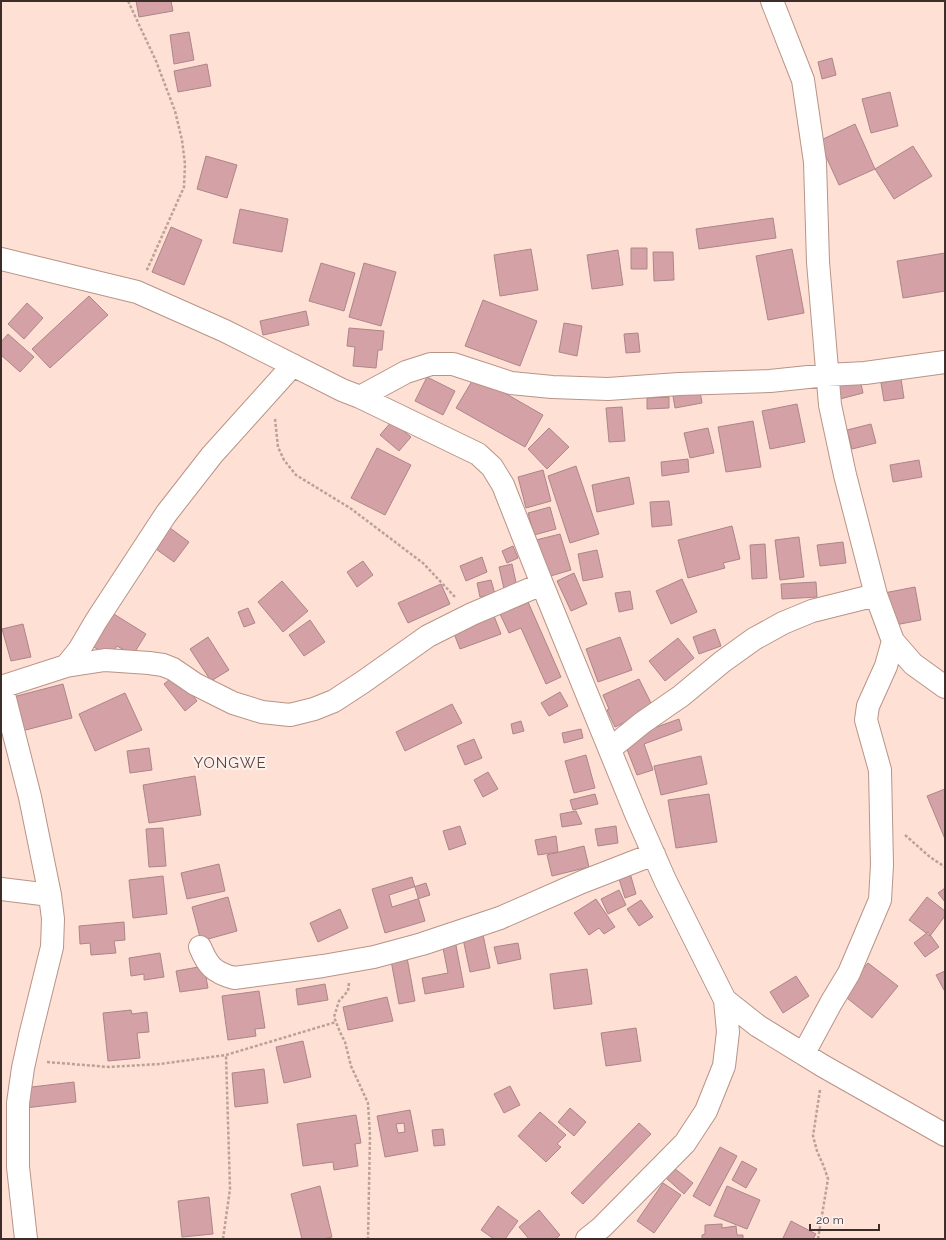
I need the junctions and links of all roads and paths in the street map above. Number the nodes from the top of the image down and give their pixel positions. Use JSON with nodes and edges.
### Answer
{"nodes":[{"id":1,"x":128,"y":1,"type":"edge"},
{"id":2,"x":772,"y":1,"type":"edge"},
{"id":3,"x":1,"y":260,"type":"edge"},
{"id":4,"x":137,"y":292,"type":"junction"},
{"id":5,"x":945,"y":362,"type":"edge"},
{"id":6,"x":293,"y":365,"type":"junction"},
{"id":7,"x":827,"y":375,"type":"junction"},
{"id":8,"x":272,"y":389,"type":"junction"},
{"id":9,"x":360,"y":397,"type":"junction"},
{"id":10,"x":542,"y":584,"type":"junction"},
{"id":11,"x":876,"y":595,"type":"junction"},
{"id":12,"x":472,"y":614,"type":"junction"},
{"id":13,"x":893,"y":640,"type":"junction"},
{"id":14,"x":66,"y":666,"type":"junction"},
{"id":15,"x":2,"y":687,"type":"edge"},
{"id":16,"x":945,"y":687,"type":"edge"},
{"id":17,"x":610,"y":749,"type":"junction"},
{"id":18,"x":882,"y":815,"type":"junction"},
{"id":19,"x":654,"y":854,"type":"junction"},
{"id":20,"x":945,"y":867,"type":"edge"},
{"id":21,"x":1,"y":889,"type":"edge"},
{"id":22,"x":50,"y":894,"type":"junction"},
{"id":23,"x":200,"y":947,"type":"dead end"},
{"id":24,"x":351,"y":961,"type":"junction"},
{"id":25,"x":725,"y":1000,"type":"junction"},
{"id":26,"x":336,"y":1022,"type":"junction"},
{"id":27,"x":804,"y":1053,"type":"junction"},
{"id":28,"x":226,"y":1055,"type":"junction"},
{"id":29,"x":25,"y":1060,"type":"junction"},
{"id":30,"x":823,"y":1066,"type":"junction"},
{"id":31,"x":945,"y":1135,"type":"edge"},
{"id":32,"x":26,"y":1239,"type":"edge"},
{"id":33,"x":223,"y":1239,"type":"edge"},
{"id":34,"x":368,"y":1239,"type":"edge"},
{"id":35,"x":587,"y":1239,"type":"edge"},
{"id":36,"x":818,"y":1239,"type":"edge"}],
"edges":[{"from":1,"to":4,"type":"path"},
{"from":2,"to":7,"type":"street"},
{"from":3,"to":4,"type":"street"},
{"from":4,"to":6,"type":"street"},
{"from":5,"to":7,"type":"street"},
{"from":6,"to":8,"type":"street"},
{"from":6,"to":9,"type":"street"},
{"from":7,"to":9,"type":"street"},
{"from":7,"to":11,"type":"street"},
{"from":8,"to":12,"type":"path"},
{"from":8,"to":14,"type":"street"},
{"from":9,"to":10,"type":"street"},
{"from":10,"to":12,"type":"street"},
{"from":10,"to":17,"type":"street"},
{"from":11,"to":13,"type":"street"},
{"from":11,"to":17,"type":"street"},
{"from":12,"to":14,"type":"street"},
{"from":13,"to":16,"type":"street"},
{"from":13,"to":18,"type":"street"},
{"from":14,"to":15,"type":"street"},
{"from":15,"to":22,"type":"street"},
{"from":17,"to":19,"type":"street"},
{"from":18,"to":20,"type":"path"},
{"from":18,"to":27,"type":"street"},
{"from":19,"to":24,"type":"street"},
{"from":19,"to":25,"type":"street"},
{"from":21,"to":22,"type":"street"},
{"from":22,"to":29,"type":"street"},
{"from":23,"to":24,"type":"street"},
{"from":24,"to":26,"type":"path"},
{"from":25,"to":27,"type":"street"},
{"from":25,"to":35,"type":"street"},
{"from":26,"to":28,"type":"path"},
{"from":26,"to":34,"type":"path"},
{"from":27,"to":30,"type":"street"},
{"from":28,"to":29,"type":"path"},
{"from":28,"to":33,"type":"path"},
{"from":29,"to":32,"type":"street"},
{"from":30,"to":31,"type":"street"},
{"from":30,"to":36,"type":"path"}]}
